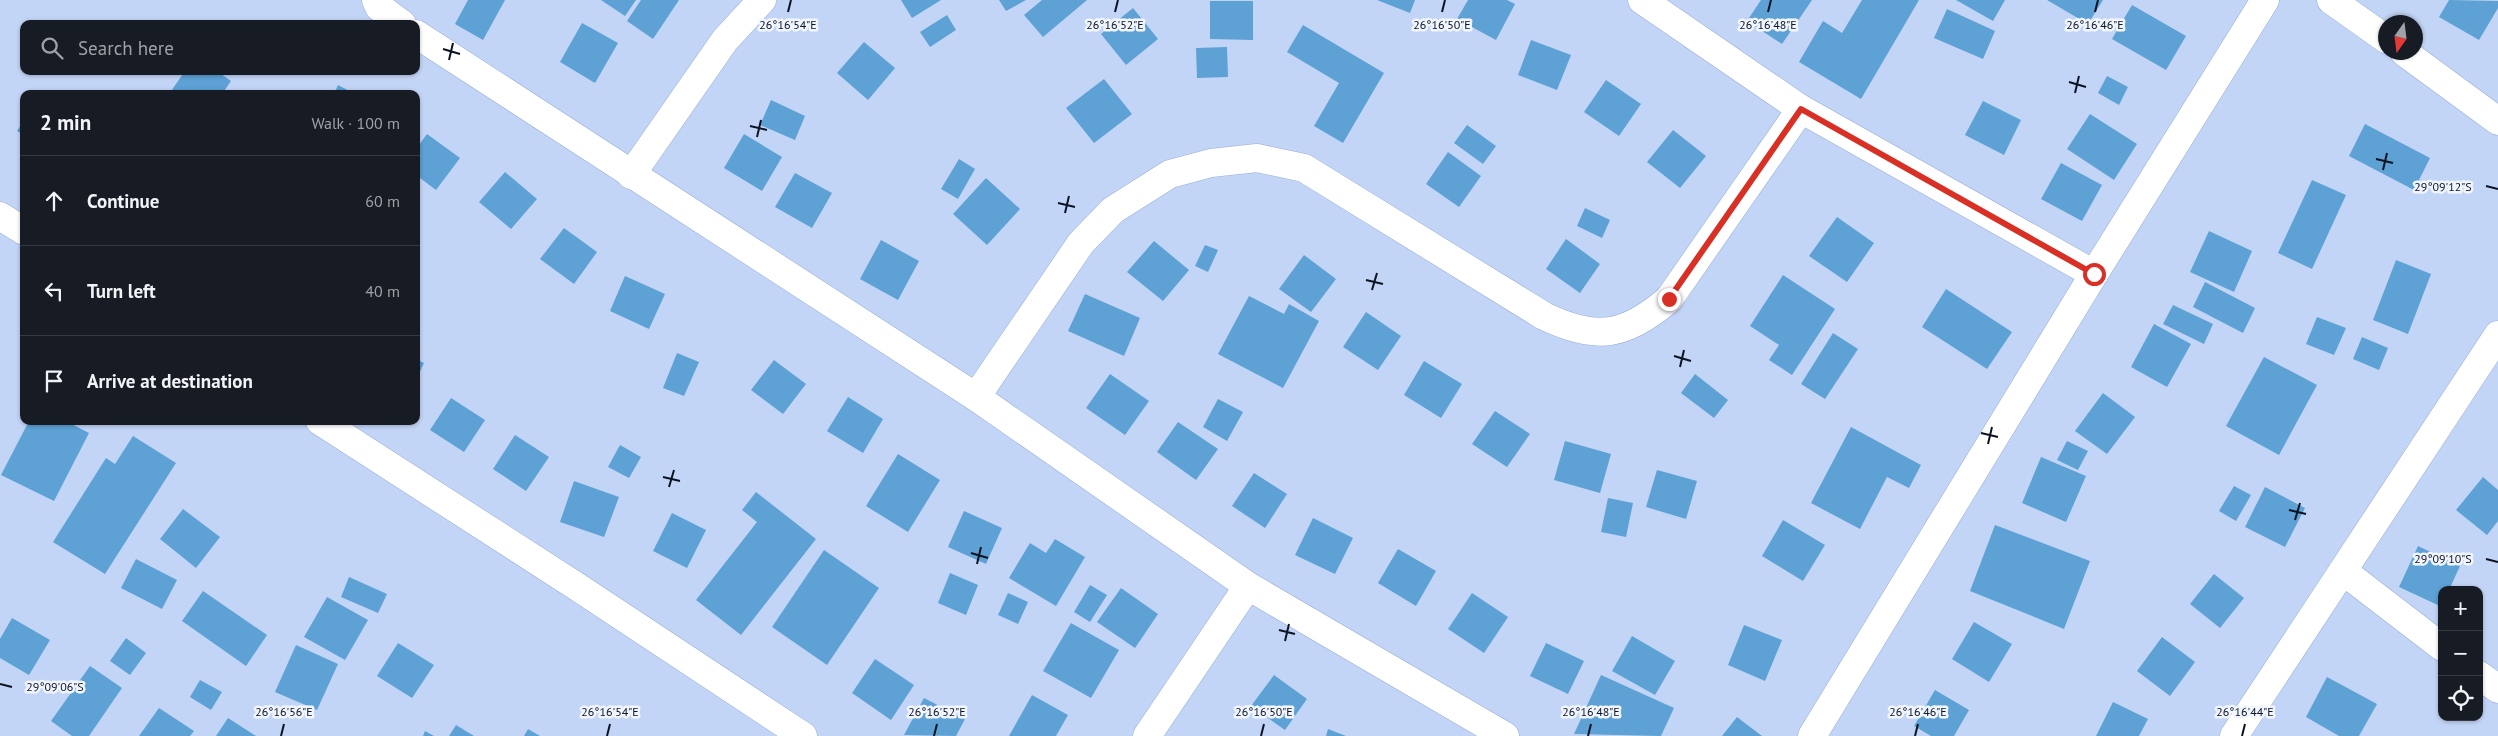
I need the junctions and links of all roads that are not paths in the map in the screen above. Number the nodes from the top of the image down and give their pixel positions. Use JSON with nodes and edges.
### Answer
{"nodes":[{"id":1,"x":376,"y":0,"type":"edge"},
{"id":2,"x":762,"y":0,"type":"edge"},
{"id":3,"x":1642,"y":0,"type":"edge"},
{"id":4,"x":2264,"y":0,"type":"edge"},
{"id":5,"x":2331,"y":0,"type":"edge"},
{"id":6,"x":397,"y":20,"type":"edge"},
{"id":7,"x":2378,"y":33,"type":"edge"},
{"id":8,"x":420,"y":37,"type":"edge"},
{"id":9,"x":2415,"y":60,"type":"edge"},
{"id":10,"x":1801,"y":109,"type":"junction"},
{"id":11,"x":2498,"y":121,"type":"edge"},
{"id":12,"x":631,"y":175,"type":"junction"},
{"id":13,"x":0,"y":216,"type":"edge"},
{"id":14,"x":20,"y":228,"type":"edge"},
{"id":15,"x":2094,"y":274,"type":"junction"},
{"id":16,"x":2498,"y":335,"type":"edge"},
{"id":17,"x":976,"y":397,"type":"junction"},
{"id":18,"x":326,"y":425,"type":"edge"},
{"id":19,"x":2343,"y":571,"type":"junction"},
{"id":20,"x":1248,"y":586,"type":"junction"},
{"id":21,"x":2438,"y":644,"type":"edge"},
{"id":22,"x":2480,"y":676,"type":"edge"},
{"id":23,"x":2498,"y":690,"type":"edge"},
{"id":24,"x":803,"y":736,"type":"edge"},
{"id":25,"x":1147,"y":736,"type":"edge"},
{"id":26,"x":1505,"y":736,"type":"edge"},
{"id":27,"x":1812,"y":736,"type":"edge"},
{"id":28,"x":2234,"y":736,"type":"edge"}],
"edges":[{"from":1,"to":6,"type":"street"},
{"from":2,"to":12,"type":"street"},
{"from":3,"to":10,"type":"street"},
{"from":4,"to":15,"type":"street"},
{"from":5,"to":7,"type":"street"},
{"from":8,"to":12,"type":"street"},
{"from":9,"to":11,"type":"street"},
{"from":10,"to":15,"type":"street"},
{"from":10,"to":17,"type":"street"},
{"from":12,"to":17,"type":"street"},
{"from":13,"to":14,"type":"street"},
{"from":15,"to":27,"type":"street"},
{"from":16,"to":19,"type":"street"},
{"from":17,"to":20,"type":"street"},
{"from":18,"to":24,"type":"street"},
{"from":19,"to":21,"type":"street"},
{"from":19,"to":28,"type":"street"},
{"from":20,"to":25,"type":"street"},
{"from":20,"to":26,"type":"street"},
{"from":22,"to":23,"type":"street"}]}
